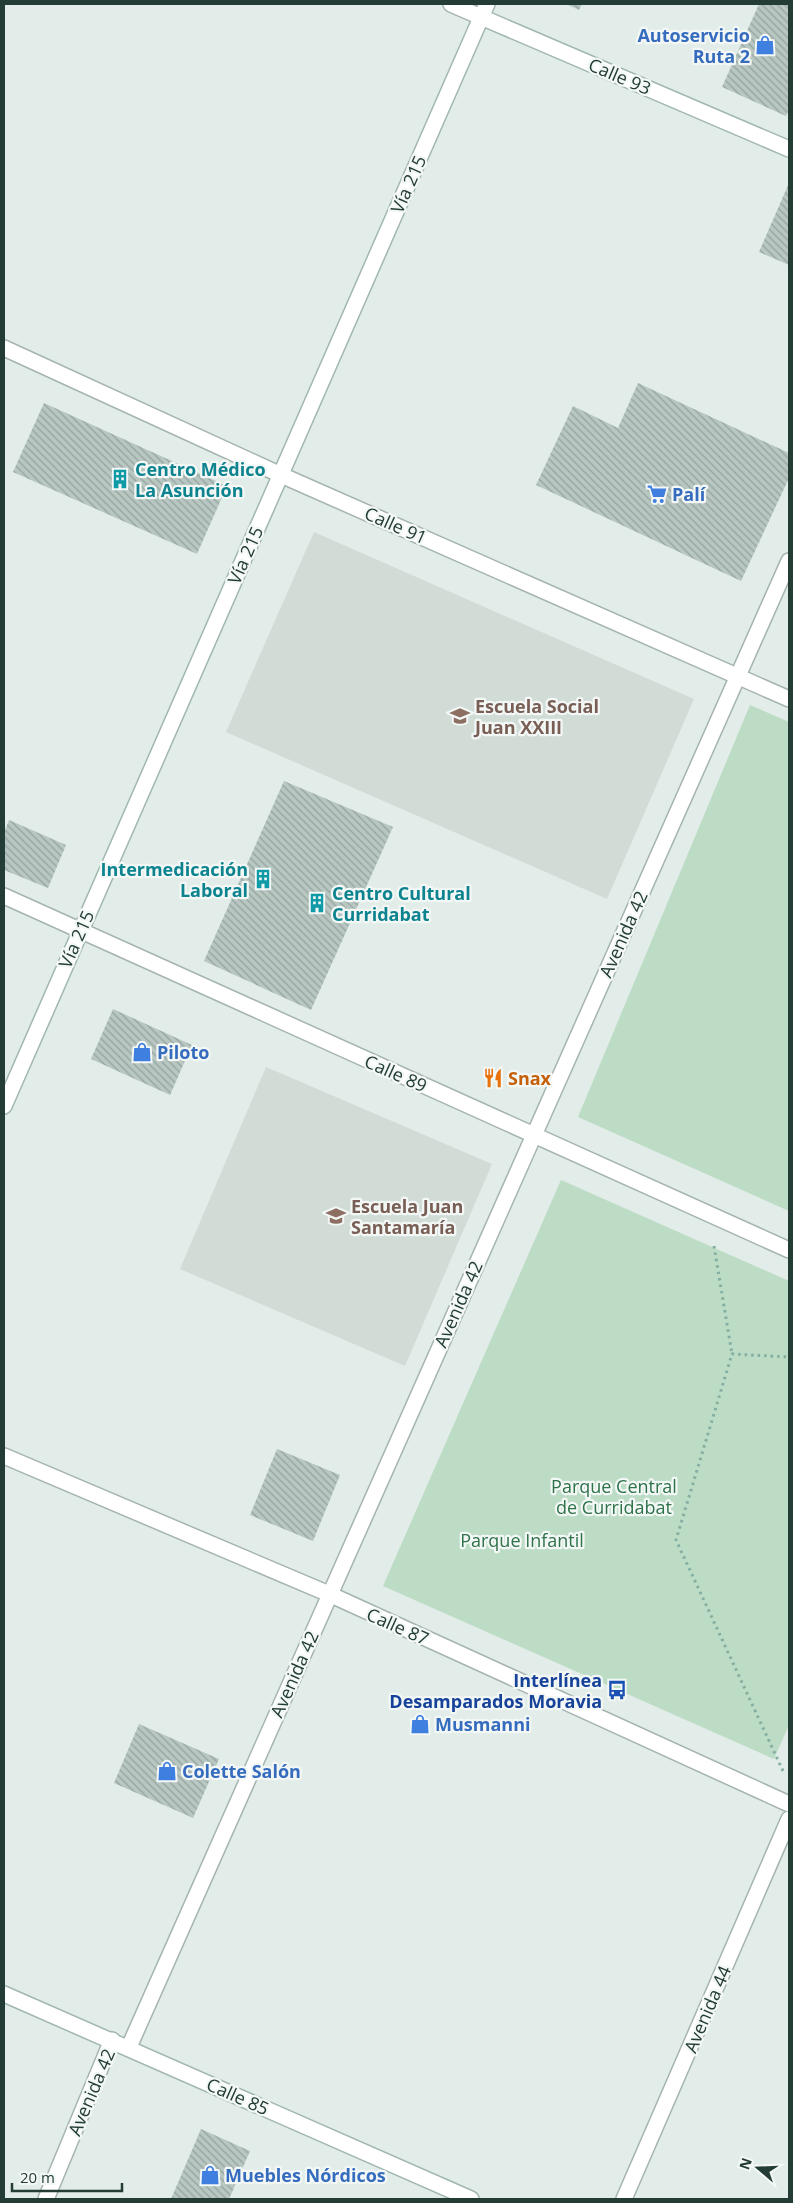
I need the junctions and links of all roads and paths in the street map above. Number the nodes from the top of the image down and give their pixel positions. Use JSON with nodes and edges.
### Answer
{"nodes":[{"id":1,"x":451,"y":4,"type":"edge"},
{"id":2,"x":484,"y":10,"type":"edge"},
{"id":3,"x":789,"y":149,"type":"edge"},
{"id":4,"x":4,"y":348,"type":"edge"},
{"id":5,"x":281,"y":475,"type":"junction"},
{"id":6,"x":789,"y":561,"type":"edge"},
{"id":7,"x":738,"y":676,"type":"junction"},
{"id":8,"x":789,"y":699,"type":"edge"},
{"id":9,"x":4,"y":896,"type":"edge"},
{"id":10,"x":80,"y":931,"type":"junction"},
{"id":11,"x":4,"y":1106,"type":"edge"},
{"id":12,"x":533,"y":1134,"type":"junction"},
{"id":13,"x":709,"y":1213,"type":"junction"},
{"id":14,"x":789,"y":1250,"type":"edge"},
{"id":15,"x":732,"y":1354,"type":"junction"},
{"id":16,"x":789,"y":1357,"type":"edge"},
{"id":17,"x":4,"y":1456,"type":"edge"},
{"id":18,"x":329,"y":1594,"type":"junction"},
{"id":19,"x":783,"y":1772,"type":"dead end"},
{"id":20,"x":789,"y":1804,"type":"edge"},
{"id":21,"x":789,"y":1819,"type":"edge"},
{"id":22,"x":4,"y":1994,"type":"edge"},
{"id":23,"x":112,"y":2040,"type":"junction"},
{"id":24,"x":129,"y":2047,"type":"junction"},
{"id":25,"x":46,"y":2199,"type":"edge"},
{"id":26,"x":471,"y":2199,"type":"edge"},
{"id":27,"x":624,"y":2199,"type":"edge"}],
"edges":[{"from":1,"to":2,"type":"street","name":"Calle 93"},
{"from":2,"to":3,"type":"street","name":"Calle 93"},
{"from":2,"to":5,"type":"street","name":"Vía 215"},
{"from":4,"to":5,"type":"street","name":"Calle 91"},
{"from":5,"to":7,"type":"street","name":"Calle 91"},
{"from":5,"to":10,"type":"street","name":"Vía 215"},
{"from":6,"to":7,"type":"street","name":"Avenida 42"},
{"from":7,"to":8,"type":"street","name":"Calle 91"},
{"from":7,"to":12,"type":"street","name":"Avenida 42"},
{"from":9,"to":10,"type":"street","name":"Calle 89"},
{"from":10,"to":11,"type":"street","name":"Vía 215"},
{"from":10,"to":12,"type":"street","name":"Calle 89"},
{"from":12,"to":13,"type":"street","name":"Calle 89"},
{"from":12,"to":18,"type":"street","name":"Avenida 42"},
{"from":13,"to":14,"type":"street","name":"Calle 89"},
{"from":13,"to":15,"type":"path"},
{"from":15,"to":16,"type":"path"},
{"from":15,"to":19,"type":"path"},
{"from":17,"to":18,"type":"street","name":"Calle 87"},
{"from":18,"to":20,"type":"street","name":"Calle 87"},
{"from":18,"to":24,"type":"street","name":"Avenida 42"},
{"from":21,"to":27,"type":"street","name":"Avenida 44"},
{"from":22,"to":23,"type":"street","name":"Calle 85"},
{"from":23,"to":24,"type":"street","name":"Calle 85"},
{"from":23,"to":25,"type":"street","name":"Avenida 42"},
{"from":24,"to":26,"type":"street","name":"Calle 85"}]}
